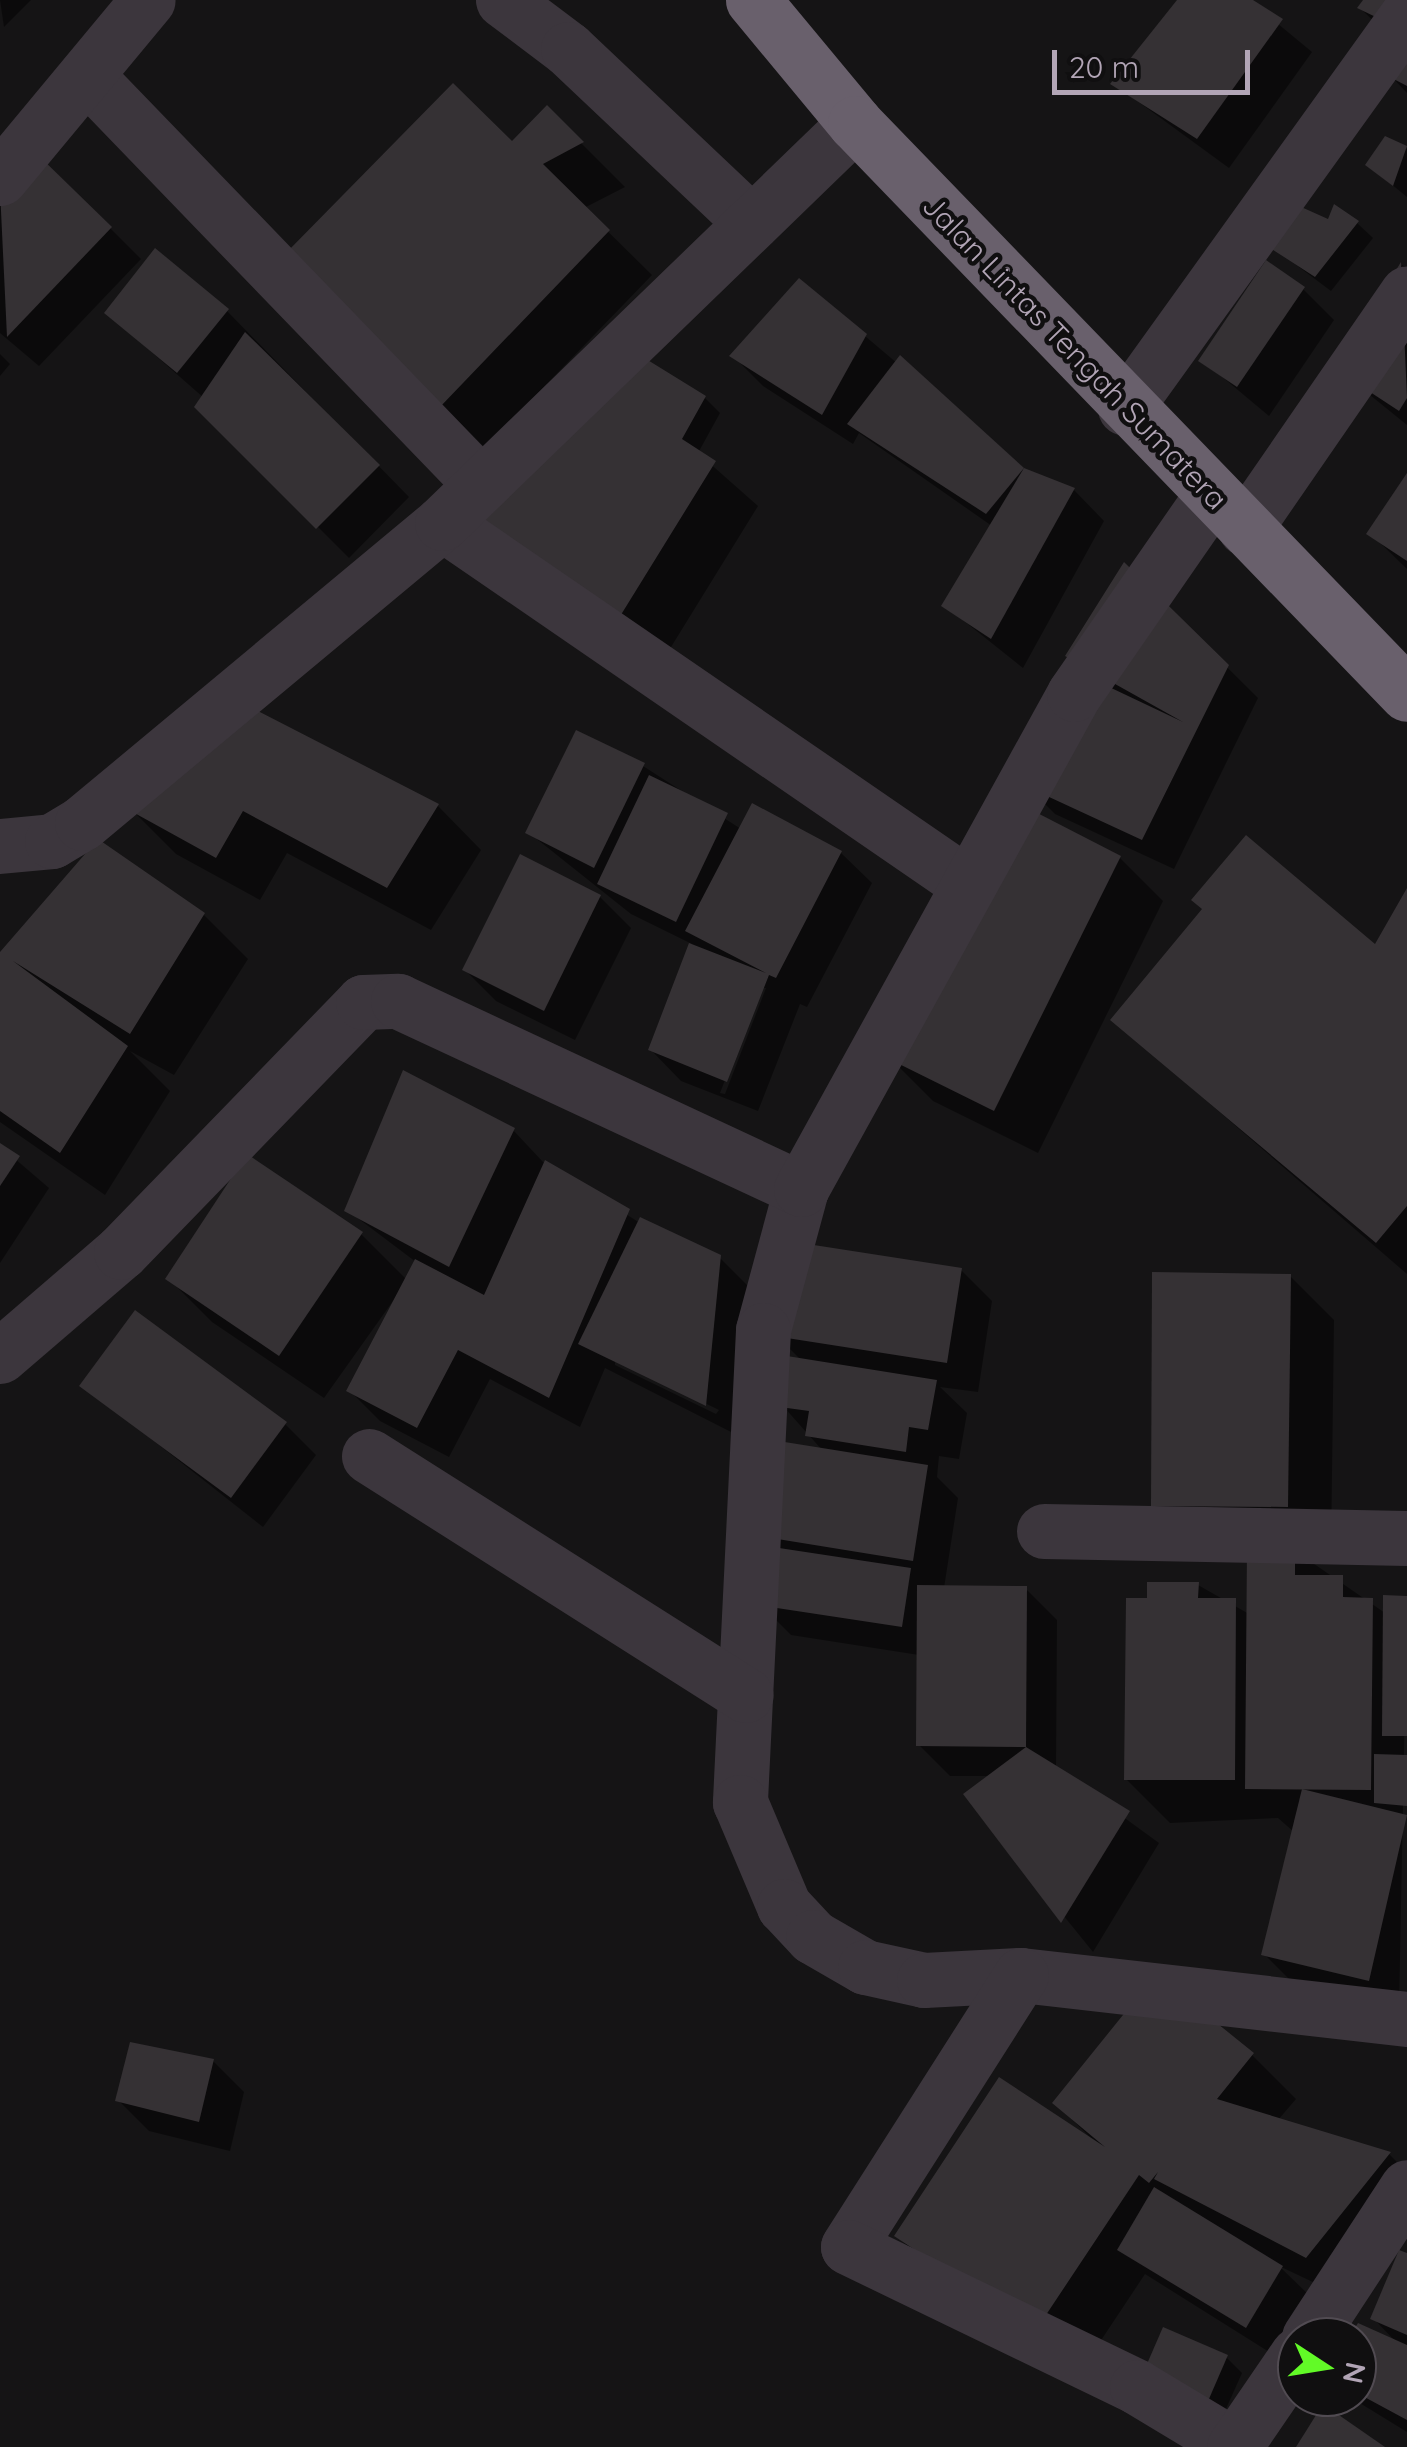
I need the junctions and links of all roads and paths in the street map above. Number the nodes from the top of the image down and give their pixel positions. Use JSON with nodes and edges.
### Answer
{"nodes":[{"id":1,"x":148,"y":0,"type":"edge"},
{"id":2,"x":503,"y":0,"type":"edge"},
{"id":3,"x":753,"y":0,"type":"edge"},
{"id":4,"x":1407,"y":15,"type":"edge"},
{"id":5,"x":86,"y":75,"type":"junction"},
{"id":6,"x":855,"y":123,"type":"junction"},
{"id":7,"x":0,"y":178,"type":"edge"},
{"id":8,"x":752,"y":223,"type":"junction"},
{"id":9,"x":1407,"y":293,"type":"edge"},
{"id":10,"x":1126,"y":408,"type":"junction"},
{"id":11,"x":481,"y":484,"type":"junction"},
{"id":12,"x":1229,"y":512,"type":"junction"},
{"id":13,"x":442,"y":523,"type":"junction"},
{"id":14,"x":1407,"y":694,"type":"edge"},
{"id":15,"x":0,"y":846,"type":"edge"},
{"id":16,"x":964,"y":881,"type":"junction"},
{"id":17,"x":801,"y":1189,"type":"junction"},
{"id":18,"x":0,"y":1356,"type":"edge"},
{"id":19,"x":369,"y":1456,"type":"dead end"},
{"id":20,"x":1044,"y":1531,"type":"dead end"},
{"id":21,"x":1407,"y":1538,"type":"edge"},
{"id":22,"x":746,"y":1695,"type":"junction"},
{"id":23,"x":1021,"y":1974,"type":"junction"},
{"id":24,"x":1407,"y":2019,"type":"edge"},
{"id":25,"x":1407,"y":2187,"type":"edge"},
{"id":26,"x":1321,"y":2317,"type":"edge"},
{"id":27,"x":1277,"y":2383,"type":"edge"},
{"id":28,"x":1234,"y":2446,"type":"edge"}],
"edges":[{"from":1,"to":5,"type":"street"},
{"from":2,"to":8,"type":"street"},
{"from":3,"to":6,"type":"highway","name":"Jalan Lintas Tengah Sumatera"},
{"from":4,"to":10,"type":"street"},
{"from":5,"to":7,"type":"street"},
{"from":5,"to":11,"type":"street"},
{"from":6,"to":8,"type":"street"},
{"from":6,"to":10,"type":"highway","name":"Jalan Lintas Tengah Sumatera"},
{"from":8,"to":11,"type":"street"},
{"from":9,"to":12,"type":"street"},
{"from":10,"to":12,"type":"highway","name":"Jalan Lintas Tengah Sumatera"},
{"from":11,"to":13,"type":"street"},
{"from":12,"to":14,"type":"highway","name":"Jalan Lintas Tengah Sumatera"},
{"from":12,"to":16,"type":"street"},
{"from":13,"to":15,"type":"street"},
{"from":13,"to":16,"type":"street"},
{"from":16,"to":17,"type":"street"},
{"from":17,"to":18,"type":"street"},
{"from":17,"to":22,"type":"street"},
{"from":19,"to":22,"type":"street"},
{"from":20,"to":21,"type":"street"},
{"from":22,"to":23,"type":"street"},
{"from":23,"to":24,"type":"street"},
{"from":23,"to":28,"type":"street"},
{"from":25,"to":26,"type":"street"},
{"from":27,"to":28,"type":"street"}]}
